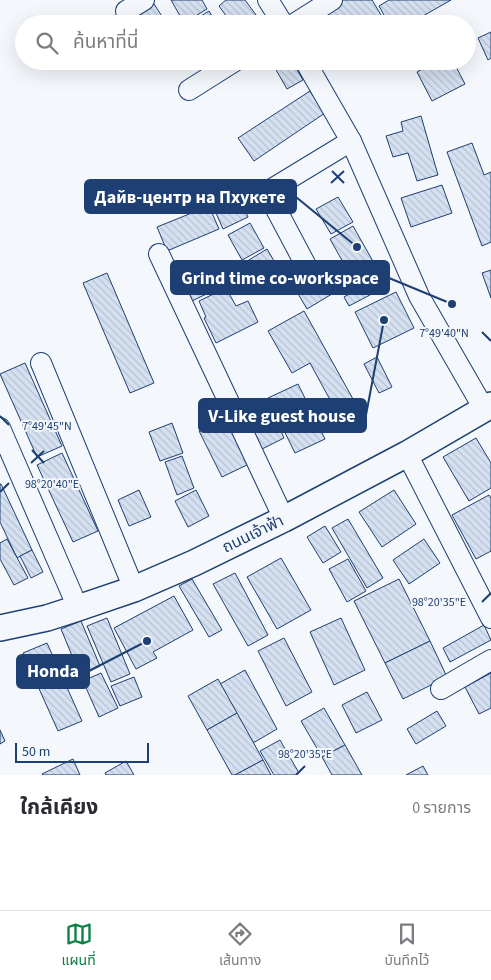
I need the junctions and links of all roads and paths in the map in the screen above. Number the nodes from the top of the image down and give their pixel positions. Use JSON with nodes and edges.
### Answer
{"nodes":[{"id":1,"x":144,"y":0,"type":"edge"},
{"id":2,"x":268,"y":0,"type":"edge"},
{"id":3,"x":332,"y":0,"type":"edge"},
{"id":4,"x":126,"y":12,"type":"dead end"},
{"id":5,"x":277,"y":15,"type":"edge"},
{"id":6,"x":308,"y":15,"type":"edge"},
{"id":7,"x":221,"y":70,"type":"edge"},
{"id":8,"x":310,"y":70,"type":"edge"},
{"id":9,"x":189,"y":90,"type":"dead end"},
{"id":10,"x":351,"y":141,"type":"junction"},
{"id":11,"x":159,"y":254,"type":"dead end"},
{"id":12,"x":312,"y":275,"type":"dead end"},
{"id":13,"x":41,"y":363,"type":"dead end"},
{"id":14,"x":488,"y":407,"type":"edge"},
{"id":15,"x":0,"y":428,"type":"edge"},
{"id":16,"x":407,"y":454,"type":"junction"},
{"id":17,"x":284,"y":519,"type":"junction"},
{"id":18,"x":134,"y":589,"type":"junction"},
{"id":19,"x":78,"y":608,"type":"junction"},
{"id":20,"x":491,"y":618,"type":"edge"},
{"id":21,"x":0,"y":628,"type":"edge"},
{"id":22,"x":491,"y":660,"type":"edge"},
{"id":23,"x":441,"y":689,"type":"dead end"}],
"edges":[{"from":1,"to":4,"type":"street"},
{"from":2,"to":5,"type":"street"},
{"from":3,"to":6,"type":"street"},
{"from":7,"to":9,"type":"street"},
{"from":8,"to":10,"type":"street"},
{"from":10,"to":12,"type":"street"},
{"from":10,"to":14,"type":"street"},
{"from":11,"to":17,"type":"street"},
{"from":13,"to":18,"type":"street"},
{"from":14,"to":16,"type":"main road","name":"ถนนเจ้าฟ้า"},
{"from":15,"to":19,"type":"street"},
{"from":16,"to":17,"type":"main road","name":"ถนนเจ้าฟ้า"},
{"from":16,"to":20,"type":"street"},
{"from":17,"to":18,"type":"main road","name":"ถนนเจ้าฟ้า"},
{"from":18,"to":19,"type":"main road","name":"ถนนเจ้าฟ้า"},
{"from":19,"to":21,"type":"main road","name":"ถนนเจ้าฟ้า"},
{"from":22,"to":23,"type":"street"}]}
